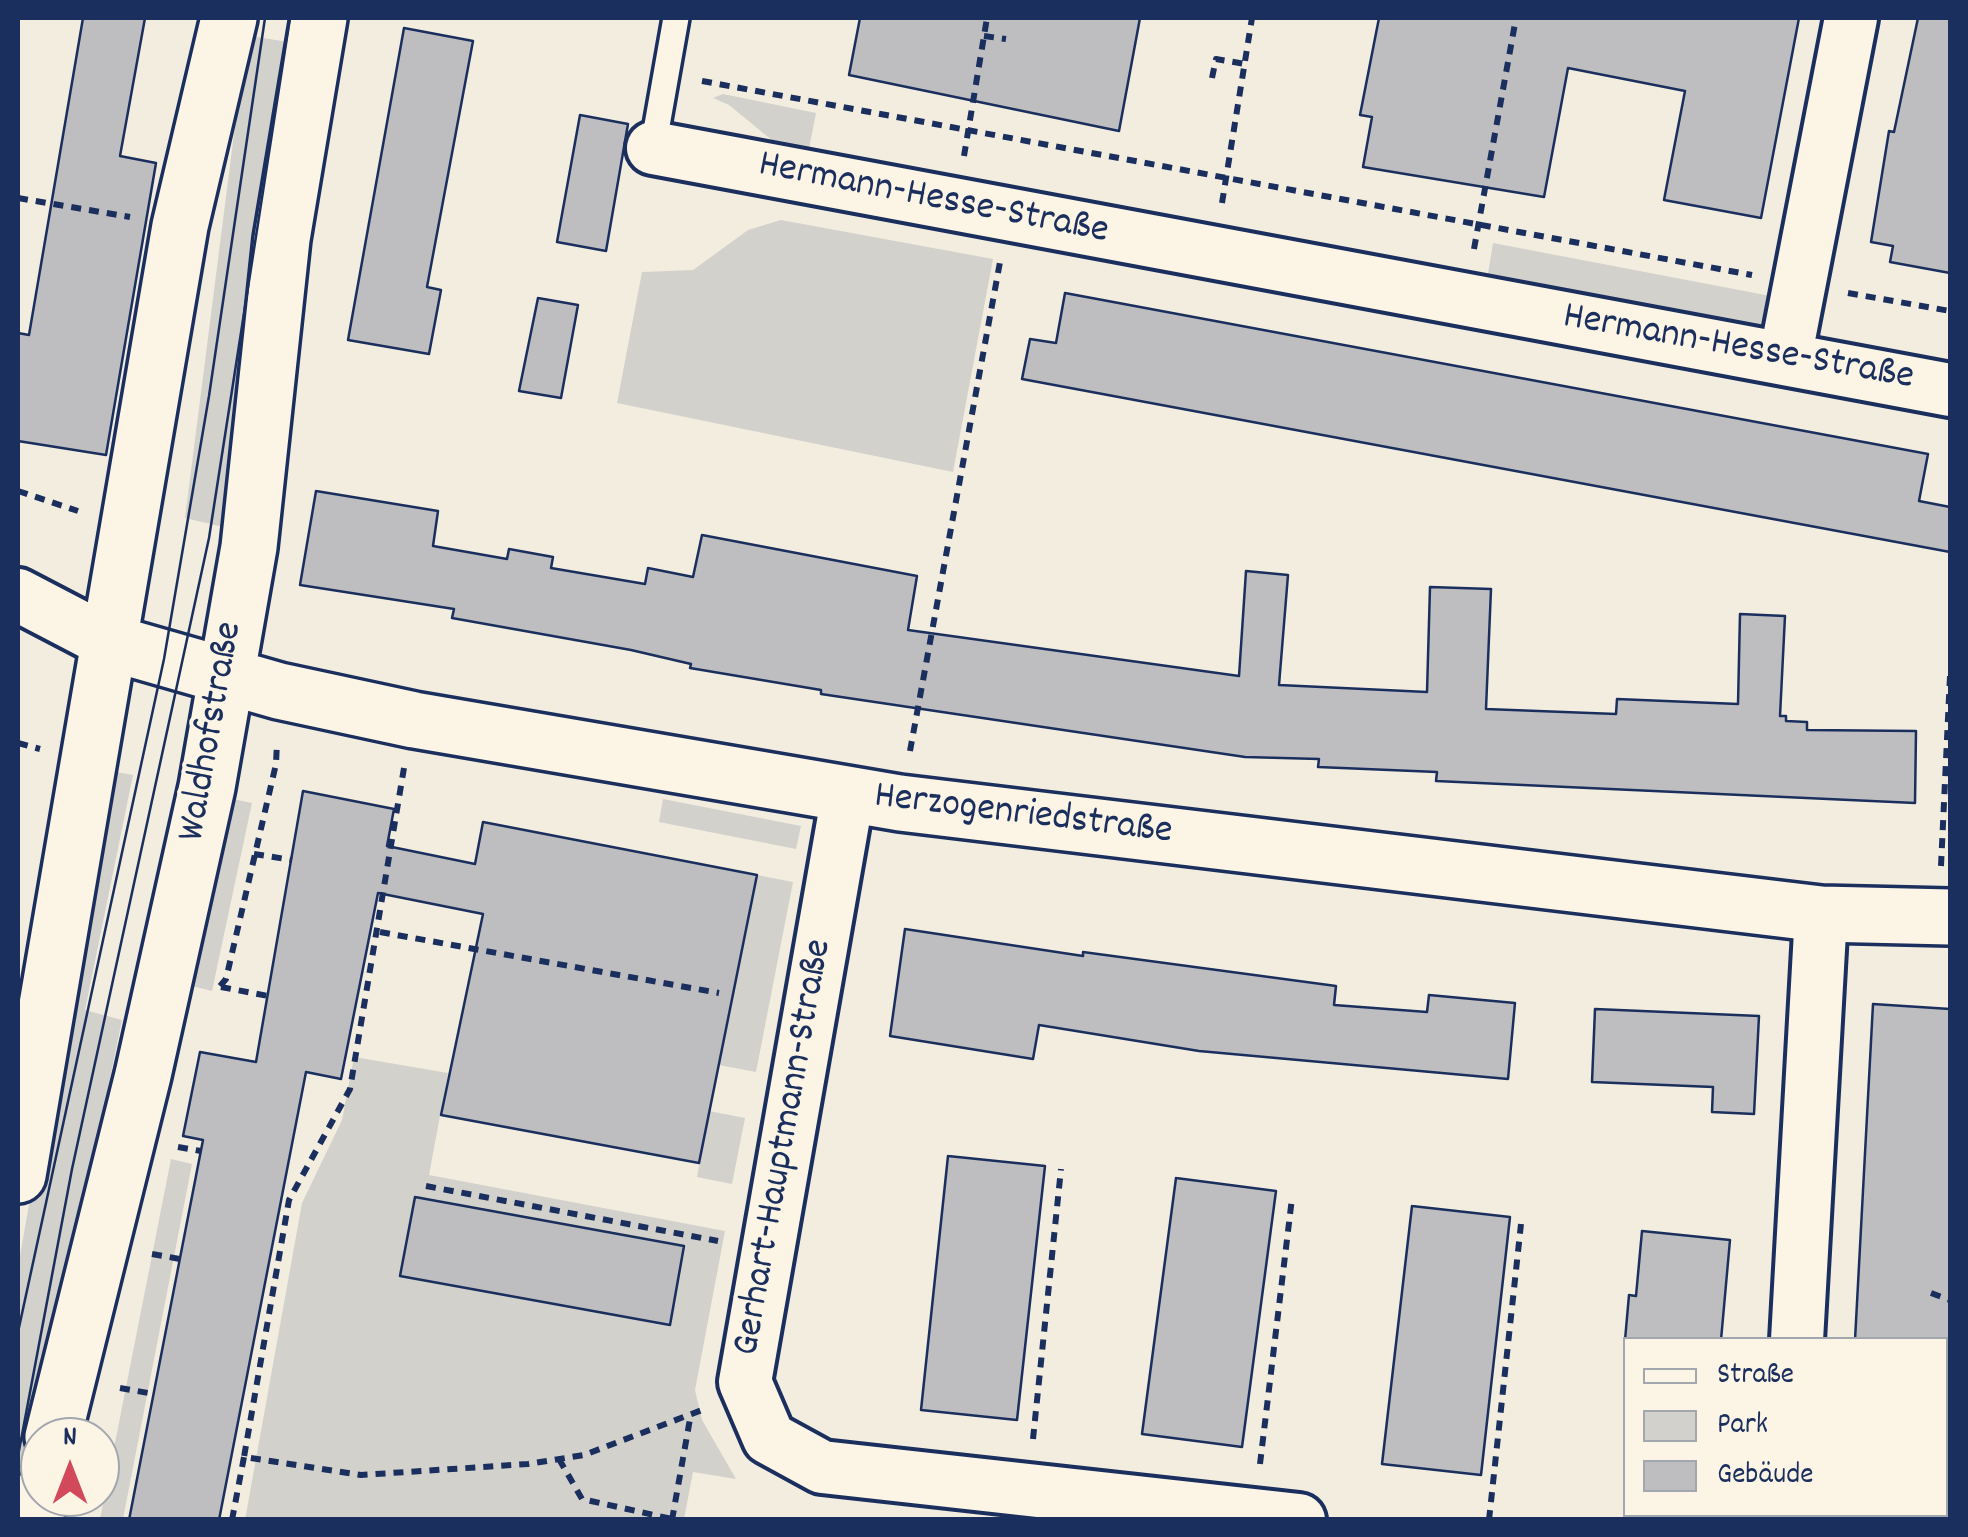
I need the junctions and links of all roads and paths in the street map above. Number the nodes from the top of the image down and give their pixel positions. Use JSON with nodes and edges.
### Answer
{"nodes":[{"id":1,"x":229,"y":18,"type":"edge"},
{"id":2,"x":319,"y":18,"type":"edge"},
{"id":3,"x":676,"y":18,"type":"edge"},
{"id":4,"x":987,"y":18,"type":"edge"},
{"id":5,"x":1252,"y":18,"type":"edge"},
{"id":6,"x":1516,"y":18,"type":"edge"},
{"id":7,"x":1851,"y":18,"type":"edge"},
{"id":8,"x":984,"y":36,"type":"junction"},
{"id":9,"x":1006,"y":39,"type":"dead end"},
{"id":10,"x":1245,"y":64,"type":"junction"},
{"id":11,"x":666,"y":75,"type":"junction"},
{"id":12,"x":1212,"y":78,"type":"dead end"},
{"id":13,"x":968,"y":132,"type":"junction"},
{"id":14,"x":653,"y":148,"type":"joint"},
{"id":15,"x":1227,"y":176,"type":"junction"},
{"id":16,"x":18,"y":198,"type":"edge"},
{"id":17,"x":955,"y":206,"type":"junction"},
{"id":18,"x":1009,"y":216,"type":"junction"},
{"id":19,"x":1477,"y":225,"type":"junction"},
{"id":20,"x":180,"y":226,"type":"junction"},
{"id":21,"x":1214,"y":254,"type":"junction"},
{"id":22,"x":1801,"y":284,"type":"junction"},
{"id":23,"x":1466,"y":300,"type":"junction"},
{"id":24,"x":1950,"y":311,"type":"edge"},
{"id":25,"x":1785,"y":358,"type":"junction"},
{"id":26,"x":1950,"y":390,"type":"edge"},
{"id":27,"x":18,"y":491,"type":"edge"},
{"id":28,"x":92,"y":516,"type":"dead end"},
{"id":29,"x":18,"y":596,"type":"edge"},
{"id":30,"x":108,"y":642,"type":"junction"},
{"id":31,"x":223,"y":676,"type":"junction"},
{"id":32,"x":1950,"y":676,"type":"edge"},
{"id":33,"x":414,"y":720,"type":"junction"},
{"id":34,"x":848,"y":794,"type":"junction"},
{"id":35,"x":900,"y":804,"type":"junction"},
{"id":36,"x":254,"y":854,"type":"dead end"},
{"id":37,"x":292,"y":860,"type":"dead end"},
{"id":38,"x":1821,"y":914,"type":"junction"},
{"id":39,"x":1944,"y":917,"type":"edge"},
{"id":40,"x":380,"y":932,"type":"junction"},
{"id":41,"x":220,"y":986,"type":"dead end"},
{"id":42,"x":719,"y":993,"type":"dead end"},
{"id":43,"x":268,"y":996,"type":"dead end"},
{"id":44,"x":1061,"y":1169,"type":"dead end"},
{"id":45,"x":18,"y":1175,"type":"edge"},
{"id":46,"x":426,"y":1186,"type":"dead end"},
{"id":47,"x":1292,"y":1198,"type":"dead end"},
{"id":48,"x":1521,"y":1224,"type":"dead end"},
{"id":49,"x":768,"y":1250,"type":"junction"},
{"id":50,"x":141,"y":1252,"type":"dead end"},
{"id":51,"x":180,"y":1259,"type":"dead end"},
{"id":52,"x":1932,"y":1293,"type":"dead end"},
{"id":53,"x":1950,"y":1300,"type":"edge"},
{"id":54,"x":1797,"y":1337,"type":"edge"},
{"id":55,"x":744,"y":1382,"type":"junction"},
{"id":56,"x":113,"y":1386,"type":"dead end"},
{"id":57,"x":154,"y":1394,"type":"dead end"},
{"id":58,"x":57,"y":1417,"type":"edge"},
{"id":59,"x":690,"y":1418,"type":"junction"},
{"id":60,"x":244,"y":1457,"type":"junction"},
{"id":61,"x":559,"y":1458,"type":"junction"},
{"id":62,"x":1028,"y":1490,"type":"junction"},
{"id":63,"x":1276,"y":1517,"type":"edge"},
{"id":64,"x":672,"y":1519,"type":"edge"},
{"id":65,"x":232,"y":1520,"type":"edge"},
{"id":66,"x":1489,"y":1520,"type":"edge"}],
"edges":[{"from":1,"to":20,"type":"street"},
{"from":2,"to":31,"type":"street","name":"Waldhofstraße"},
{"from":3,"to":11,"type":"lane"},
{"from":4,"to":8,"type":"path"},
{"from":5,"to":10,"type":"path"},
{"from":6,"to":19,"type":"path"},
{"from":7,"to":22,"type":"street"},
{"from":8,"to":9,"type":"path"},
{"from":8,"to":13,"type":"path"},
{"from":10,"to":12,"type":"path"},
{"from":10,"to":15,"type":"path"},
{"from":11,"to":13,"type":"path"},
{"from":11,"to":14,"type":"lane"},
{"from":13,"to":15,"type":"path"},
{"from":13,"to":17,"type":"path"},
{"from":14,"to":17,"type":"street","name":"Hermann-Hesse-Straße"},
{"from":15,"to":19,"type":"path"},
{"from":15,"to":21,"type":"path"},
{"from":16,"to":20,"type":"path"},
{"from":17,"to":18,"type":"street","name":"Hermann-Hesse-Straße"},
{"from":18,"to":21,"type":"street","name":"Hermann-Hesse-Straße"},
{"from":18,"to":35,"type":"path"},
{"from":19,"to":22,"type":"path"},
{"from":19,"to":23,"type":"path"},
{"from":20,"to":30,"type":"street"},
{"from":21,"to":23,"type":"street","name":"Hermann-Hesse-Straße"},
{"from":22,"to":24,"type":"path"},
{"from":22,"to":25,"type":"street"},
{"from":23,"to":25,"type":"street","name":"Hermann-Hesse-Straße"},
{"from":25,"to":26,"type":"street","name":"Hermann-Hesse-Straße"},
{"from":27,"to":28,"type":"path"},
{"from":29,"to":30,"type":"street"},
{"from":30,"to":31,"type":"street","name":"Herzogenriedstraße"},
{"from":30,"to":45,"type":"street"},
{"from":31,"to":33,"type":"street","name":"Herzogenriedstraße"},
{"from":31,"to":58,"type":"street","name":"Waldhofstraße"},
{"from":32,"to":39,"type":"path"},
{"from":33,"to":34,"type":"street","name":"Herzogenriedstraße"},
{"from":33,"to":40,"type":"path"},
{"from":34,"to":35,"type":"street","name":"Herzogenriedstraße"},
{"from":34,"to":49,"type":"street","name":"Gerhart-Hauptmann-Straße"},
{"from":35,"to":38,"type":"street","name":"Herzogenriedstraße"},
{"from":36,"to":37,"type":"path"},
{"from":38,"to":39,"type":"street","name":"Herzogenriedstraße"},
{"from":38,"to":54,"type":"street"},
{"from":40,"to":42,"type":"path"},
{"from":40,"to":60,"type":"path"},
{"from":41,"to":43,"type":"path"},
{"from":44,"to":62,"type":"path"},
{"from":46,"to":49,"type":"path"},
{"from":47,"to":63,"type":"path"},
{"from":48,"to":66,"type":"path"},
{"from":49,"to":55,"type":"street","name":"Gerhart-Hauptmann-Straße"},
{"from":50,"to":51,"type":"path"},
{"from":52,"to":53,"type":"path"},
{"from":55,"to":59,"type":"path"},
{"from":55,"to":62,"type":"street","name":"Gerhart-Hauptmann-Straße"},
{"from":56,"to":57,"type":"path"},
{"from":59,"to":61,"type":"path"},
{"from":59,"to":64,"type":"path"},
{"from":60,"to":61,"type":"path"},
{"from":60,"to":65,"type":"path"},
{"from":61,"to":64,"type":"path"},
{"from":62,"to":63,"type":"street","name":"Gerhart-Hauptmann-Straße"}]}
